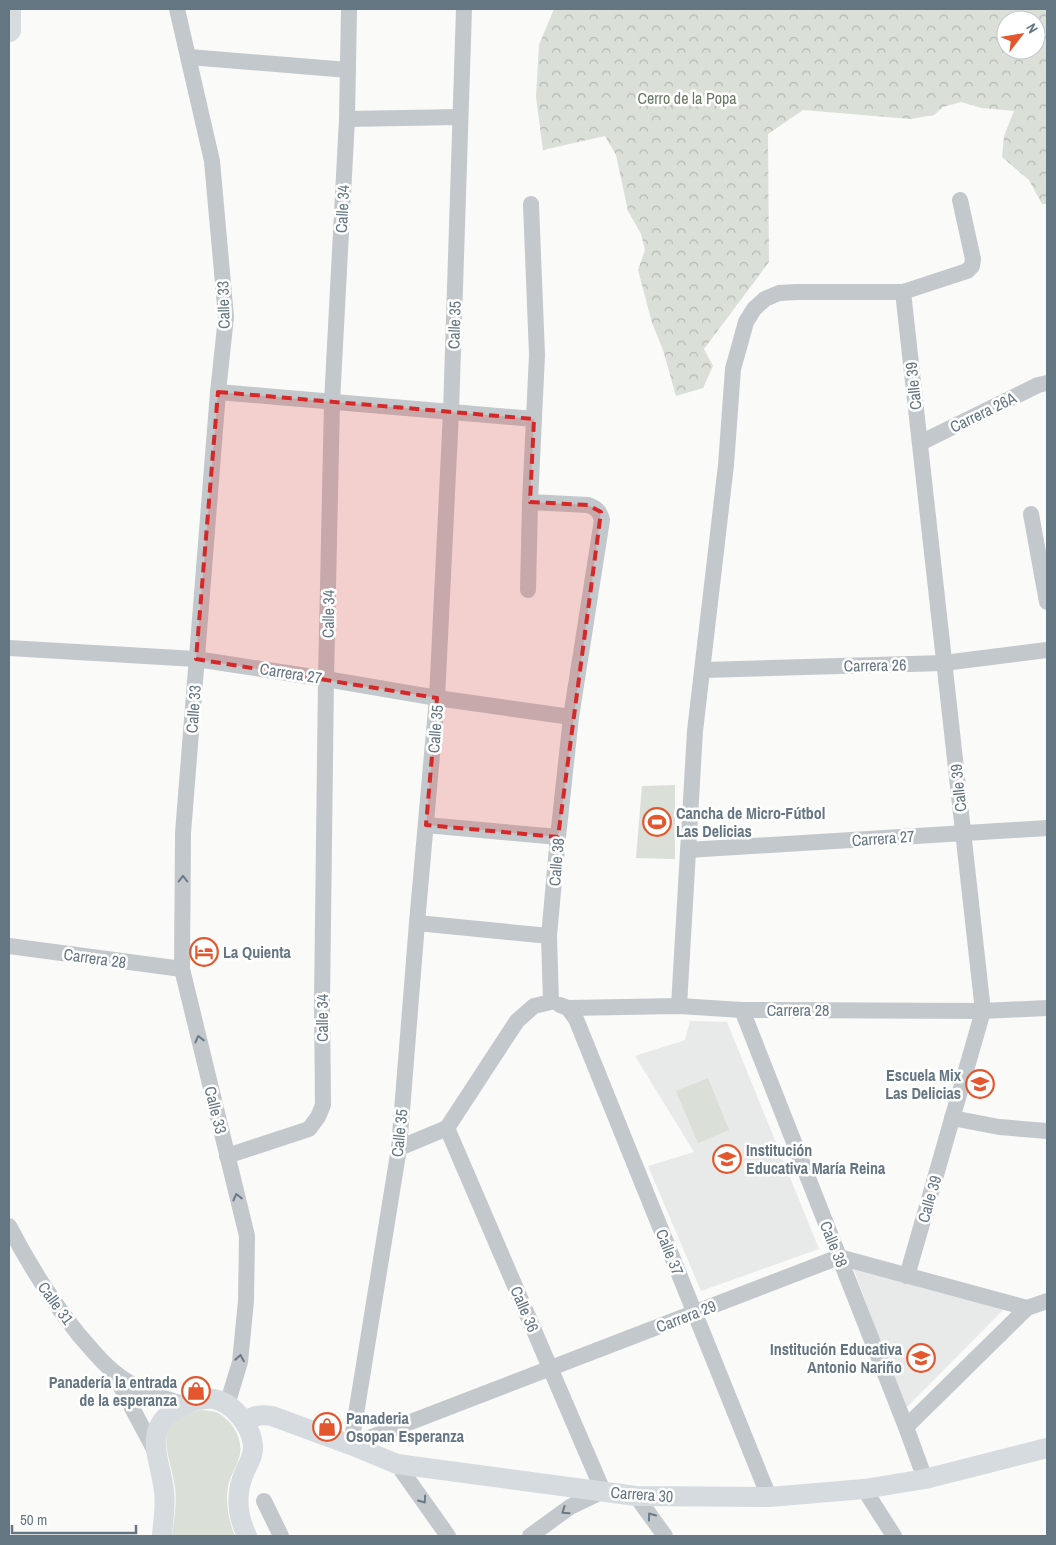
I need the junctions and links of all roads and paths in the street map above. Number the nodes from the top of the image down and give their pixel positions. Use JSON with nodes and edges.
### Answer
{"nodes":[{"id":1,"x":9,"y":9,"type":"edge"},
{"id":2,"x":177,"y":9,"type":"edge"},
{"id":3,"x":349,"y":9,"type":"edge"},
{"id":4,"x":464,"y":9,"type":"edge"},
{"id":5,"x":9,"y":30,"type":"edge"},
{"id":6,"x":189,"y":57,"type":"junction"},
{"id":7,"x":348,"y":70,"type":"junction"},
{"id":8,"x":460,"y":117,"type":"junction"},
{"id":9,"x":347,"y":119,"type":"junction"},
{"id":10,"x":960,"y":200,"type":"dead end"},
{"id":11,"x":531,"y":204,"type":"dead end"},
{"id":12,"x":903,"y":292,"type":"junction"},
{"id":13,"x":1047,"y":383,"type":"edge"},
{"id":14,"x":218,"y":392,"type":"junction"},
{"id":15,"x":332,"y":402,"type":"junction"},
{"id":16,"x":451,"y":412,"type":"junction"},
{"id":17,"x":534,"y":419,"type":"junction"},
{"id":18,"x":920,"y":443,"type":"junction"},
{"id":19,"x":530,"y":502,"type":"junction"},
{"id":20,"x":1030,"y":514,"type":"dead end"},
{"id":21,"x":528,"y":590,"type":"dead end"},
{"id":22,"x":1047,"y":602,"type":"edge"},
{"id":23,"x":9,"y":648,"type":"edge"},
{"id":24,"x":1047,"y":650,"type":"edge"},
{"id":25,"x":196,"y":659,"type":"junction"},
{"id":26,"x":944,"y":663,"type":"junction"},
{"id":27,"x":703,"y":670,"type":"junction"},
{"id":28,"x":326,"y":679,"type":"junction"},
{"id":29,"x":437,"y":698,"type":"junction"},
{"id":30,"x":571,"y":717,"type":"junction"},
{"id":31,"x":426,"y":825,"type":"junction"},
{"id":32,"x":1047,"y":828,"type":"edge"},
{"id":33,"x":963,"y":833,"type":"junction"},
{"id":34,"x":558,"y":837,"type":"junction"},
{"id":35,"x":688,"y":850,"type":"junction"},
{"id":36,"x":417,"y":923,"type":"junction"},
{"id":37,"x":549,"y":936,"type":"junction"},
{"id":38,"x":9,"y":946,"type":"edge"},
{"id":39,"x":182,"y":969,"type":"junction"},
{"id":40,"x":551,"y":1002,"type":"junction"},
{"id":41,"x":679,"y":1006,"type":"junction"},
{"id":42,"x":568,"y":1008,"type":"junction"},
{"id":43,"x":1047,"y":1008,"type":"edge"},
{"id":44,"x":742,"y":1010,"type":"junction"},
{"id":45,"x":983,"y":1011,"type":"junction"},
{"id":46,"x":952,"y":1118,"type":"junction"},
{"id":47,"x":447,"y":1128,"type":"junction"},
{"id":48,"x":1047,"y":1131,"type":"edge"},
{"id":49,"x":399,"y":1148,"type":"junction"},
{"id":50,"x":227,"y":1156,"type":"junction"},
{"id":51,"x":9,"y":1226,"type":"edge"},
{"id":52,"x":839,"y":1257,"type":"junction"},
{"id":53,"x":907,"y":1276,"type":"junction"},
{"id":54,"x":1047,"y":1301,"type":"edge"},
{"id":55,"x":1027,"y":1308,"type":"junction"},
{"id":56,"x":694,"y":1313,"type":"junction"},
{"id":57,"x":551,"y":1369,"type":"junction"},
{"id":58,"x":113,"y":1372,"type":"junction"},
{"id":59,"x":227,"y":1404,"type":"junction"},
{"id":60,"x":185,"y":1405,"type":"junction"},
{"id":61,"x":244,"y":1422,"type":"junction"},
{"id":62,"x":906,"y":1427,"type":"junction"},
{"id":63,"x":351,"y":1445,"type":"junction"},
{"id":64,"x":1047,"y":1448,"type":"edge"},
{"id":65,"x":155,"y":1451,"type":"junction"},
{"id":66,"x":397,"y":1464,"type":"junction"},
{"id":67,"x":925,"y":1479,"type":"junction"},
{"id":68,"x":864,"y":1488,"type":"junction"},
{"id":69,"x":603,"y":1491,"type":"junction"},
{"id":70,"x":636,"y":1496,"type":"junction"},
{"id":71,"x":769,"y":1497,"type":"junction"},
{"id":72,"x":264,"y":1501,"type":"dead end"},
{"id":73,"x":162,"y":1536,"type":"edge"},
{"id":74,"x":248,"y":1536,"type":"edge"},
{"id":75,"x":281,"y":1536,"type":"edge"},
{"id":76,"x":448,"y":1536,"type":"edge"},
{"id":77,"x":530,"y":1536,"type":"edge"},
{"id":78,"x":665,"y":1536,"type":"edge"},
{"id":79,"x":894,"y":1536,"type":"edge"}],
"edges":[{"from":1,"to":5,"type":"highway"},
{"from":2,"to":6,"type":"street","name":"Calle 33"},
{"from":3,"to":7,"type":"street","name":"Calle 34"},
{"from":4,"to":8,"type":"street","name":"Calle 35"},
{"from":6,"to":7,"type":"street"},
{"from":6,"to":14,"type":"street","name":"Calle 33"},
{"from":7,"to":9,"type":"street","name":"Calle 34"},
{"from":8,"to":9,"type":"street"},
{"from":8,"to":16,"type":"street","name":"Calle 35"},
{"from":9,"to":15,"type":"street","name":"Calle 34"},
{"from":10,"to":12,"type":"street"},
{"from":11,"to":17,"type":"street"},
{"from":12,"to":18,"type":"street","name":"Calle 39"},
{"from":12,"to":27,"type":"street"},
{"from":13,"to":18,"type":"street","name":"Carrera 26A"},
{"from":14,"to":15,"type":"street"},
{"from":14,"to":25,"type":"street","name":"Calle 33"},
{"from":15,"to":16,"type":"street"},
{"from":15,"to":28,"type":"street","name":"Calle 34"},
{"from":16,"to":17,"type":"street"},
{"from":16,"to":29,"type":"street","name":"Calle 35"},
{"from":17,"to":19,"type":"street"},
{"from":18,"to":26,"type":"street","name":"Calle 39"},
{"from":19,"to":21,"type":"street"},
{"from":19,"to":30,"type":"street","name":"Calle 38"},
{"from":20,"to":22,"type":"street"},
{"from":23,"to":25,"type":"street","name":"Carrera 27"},
{"from":24,"to":26,"type":"street","name":"Carrera 26"},
{"from":25,"to":28,"type":"street","name":"Carrera 27"},
{"from":39,"to":25,"type":"street","name":"Calle 33","one_way":true},
{"from":26,"to":27,"type":"street","name":"Carrera 26"},
{"from":26,"to":33,"type":"street","name":"Calle 39"},
{"from":27,"to":35,"type":"street"},
{"from":28,"to":29,"type":"street","name":"Carrera 27"},
{"from":28,"to":50,"type":"street","name":"Calle 34"},
{"from":29,"to":30,"type":"street","name":"Carrera 27"},
{"from":29,"to":31,"type":"street","name":"Calle 35"},
{"from":30,"to":34,"type":"street","name":"Calle 38"},
{"from":31,"to":34,"type":"street"},
{"from":31,"to":36,"type":"street","name":"Calle 35"},
{"from":32,"to":33,"type":"street","name":"Carrera 27"},
{"from":33,"to":35,"type":"street","name":"Carrera 27"},
{"from":33,"to":45,"type":"street","name":"Calle 39"},
{"from":34,"to":37,"type":"street","name":"Calle 38"},
{"from":35,"to":41,"type":"street"},
{"from":36,"to":37,"type":"street"},
{"from":36,"to":49,"type":"street","name":"Calle 35"},
{"from":37,"to":40,"type":"street","name":"Calle 38"},
{"from":38,"to":39,"type":"street","name":"Carrera 28"},
{"from":50,"to":39,"type":"street","name":"Calle 33","one_way":true},
{"from":40,"to":42,"type":"street","name":"Carrera 28"},
{"from":40,"to":47,"type":"street"},
{"from":41,"to":42,"type":"street","name":"Carrera 28"},
{"from":41,"to":44,"type":"street","name":"Carrera 28"},
{"from":42,"to":56,"type":"street","name":"Calle 37"},
{"from":43,"to":45,"type":"street","name":"Carrera 28"},
{"from":44,"to":45,"type":"street","name":"Carrera 28"},
{"from":44,"to":52,"type":"street","name":"Calle 38"},
{"from":45,"to":46,"type":"street","name":"Calle 39"},
{"from":46,"to":48,"type":"street"},
{"from":46,"to":53,"type":"street","name":"Calle 39"},
{"from":47,"to":49,"type":"street"},
{"from":47,"to":57,"type":"street","name":"Calle 36"},
{"from":49,"to":63,"type":"street","name":"Calle 35"},
{"from":59,"to":50,"type":"street","name":"Calle 33","one_way":true},
{"from":51,"to":58,"type":"street","name":"Calle 31"},
{"from":52,"to":53,"type":"street"},
{"from":52,"to":56,"type":"street","name":"Carrera 29"},
{"from":52,"to":62,"type":"street","name":"Calle 38"},
{"from":53,"to":55,"type":"street"},
{"from":54,"to":55,"type":"street"},
{"from":55,"to":62,"type":"street"},
{"from":56,"to":57,"type":"street","name":"Carrera 29"},
{"from":56,"to":71,"type":"street","name":"Calle 37"},
{"from":57,"to":63,"type":"street","name":"Carrera 29"},
{"from":57,"to":69,"type":"street","name":"Calle 36"},
{"from":58,"to":60,"type":"street","name":"Calle 31"},
{"from":58,"to":65,"type":"street","name":"Calle 31"},
{"from":59,"to":60,"type":"main road"},
{"from":59,"to":61,"type":"main road"},
{"from":60,"to":65,"type":"main road"},
{"from":61,"to":63,"type":"main road","name":"Carrera 30"},
{"from":61,"to":74,"type":"main road"},
{"from":62,"to":67,"type":"street","name":"Calle 38"},
{"from":63,"to":66,"type":"main road","name":"Carrera 30"},
{"from":64,"to":67,"type":"main road","name":"Carrera 30"},
{"from":65,"to":73,"type":"main road"},
{"from":66,"to":69,"type":"main road","name":"Carrera 30"},
{"from":66,"to":76,"type":"street","one_way":true},
{"from":67,"to":68,"type":"main road","name":"Carrera 30"},
{"from":68,"to":71,"type":"main road","name":"Carrera 30"},
{"from":68,"to":79,"type":"street"},
{"from":69,"to":70,"type":"main road","name":"Carrera 30"},
{"from":69,"to":77,"type":"street","one_way":true},
{"from":70,"to":71,"type":"main road","name":"Carrera 30"},
{"from":78,"to":70,"type":"street","one_way":true},
{"from":72,"to":75,"type":"street"}]}
